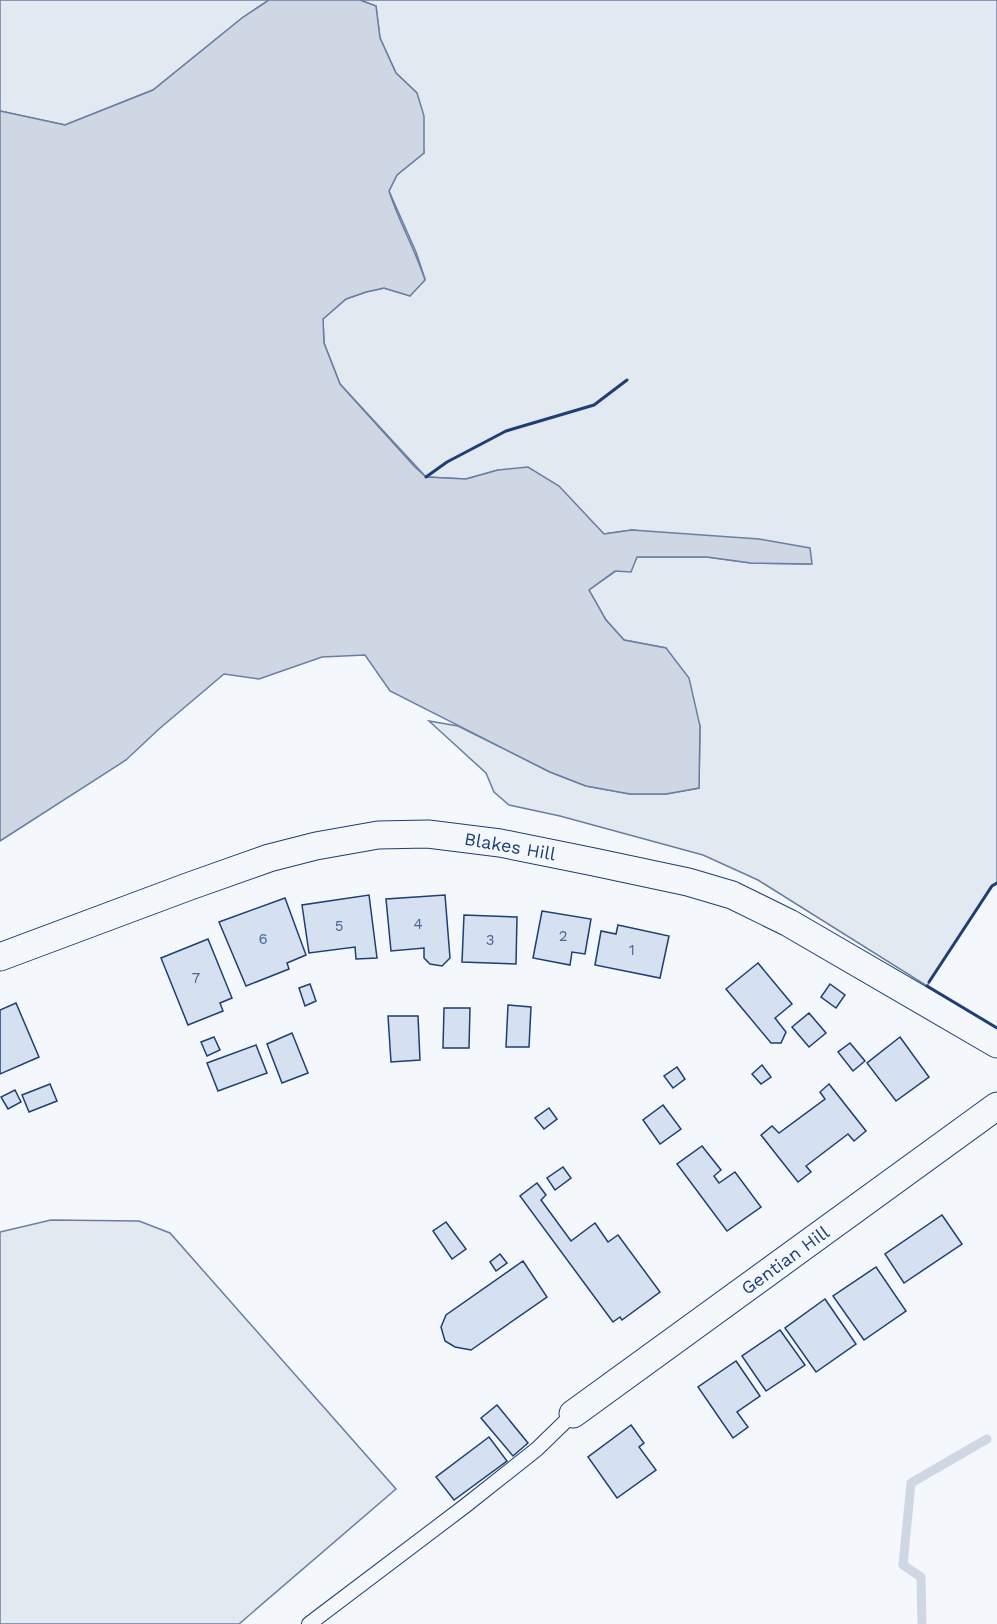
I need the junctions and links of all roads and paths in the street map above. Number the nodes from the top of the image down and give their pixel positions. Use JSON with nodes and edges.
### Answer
{"nodes":[{"id":1,"x":0,"y":957,"type":"edge"},
{"id":2,"x":997,"y":1044,"type":"edge"},
{"id":3,"x":997,"y":1106,"type":"edge"},
{"id":4,"x":573,"y":1414,"type":"joint"},
{"id":5,"x":309,"y":1624,"type":"edge"}],
"edges":[{"from":1,"to":2,"type":"street","name":"Blakes Hill"},
{"from":3,"to":4,"type":"street","name":"Gentian Hill"},
{"from":4,"to":5,"type":"lane"}]}
